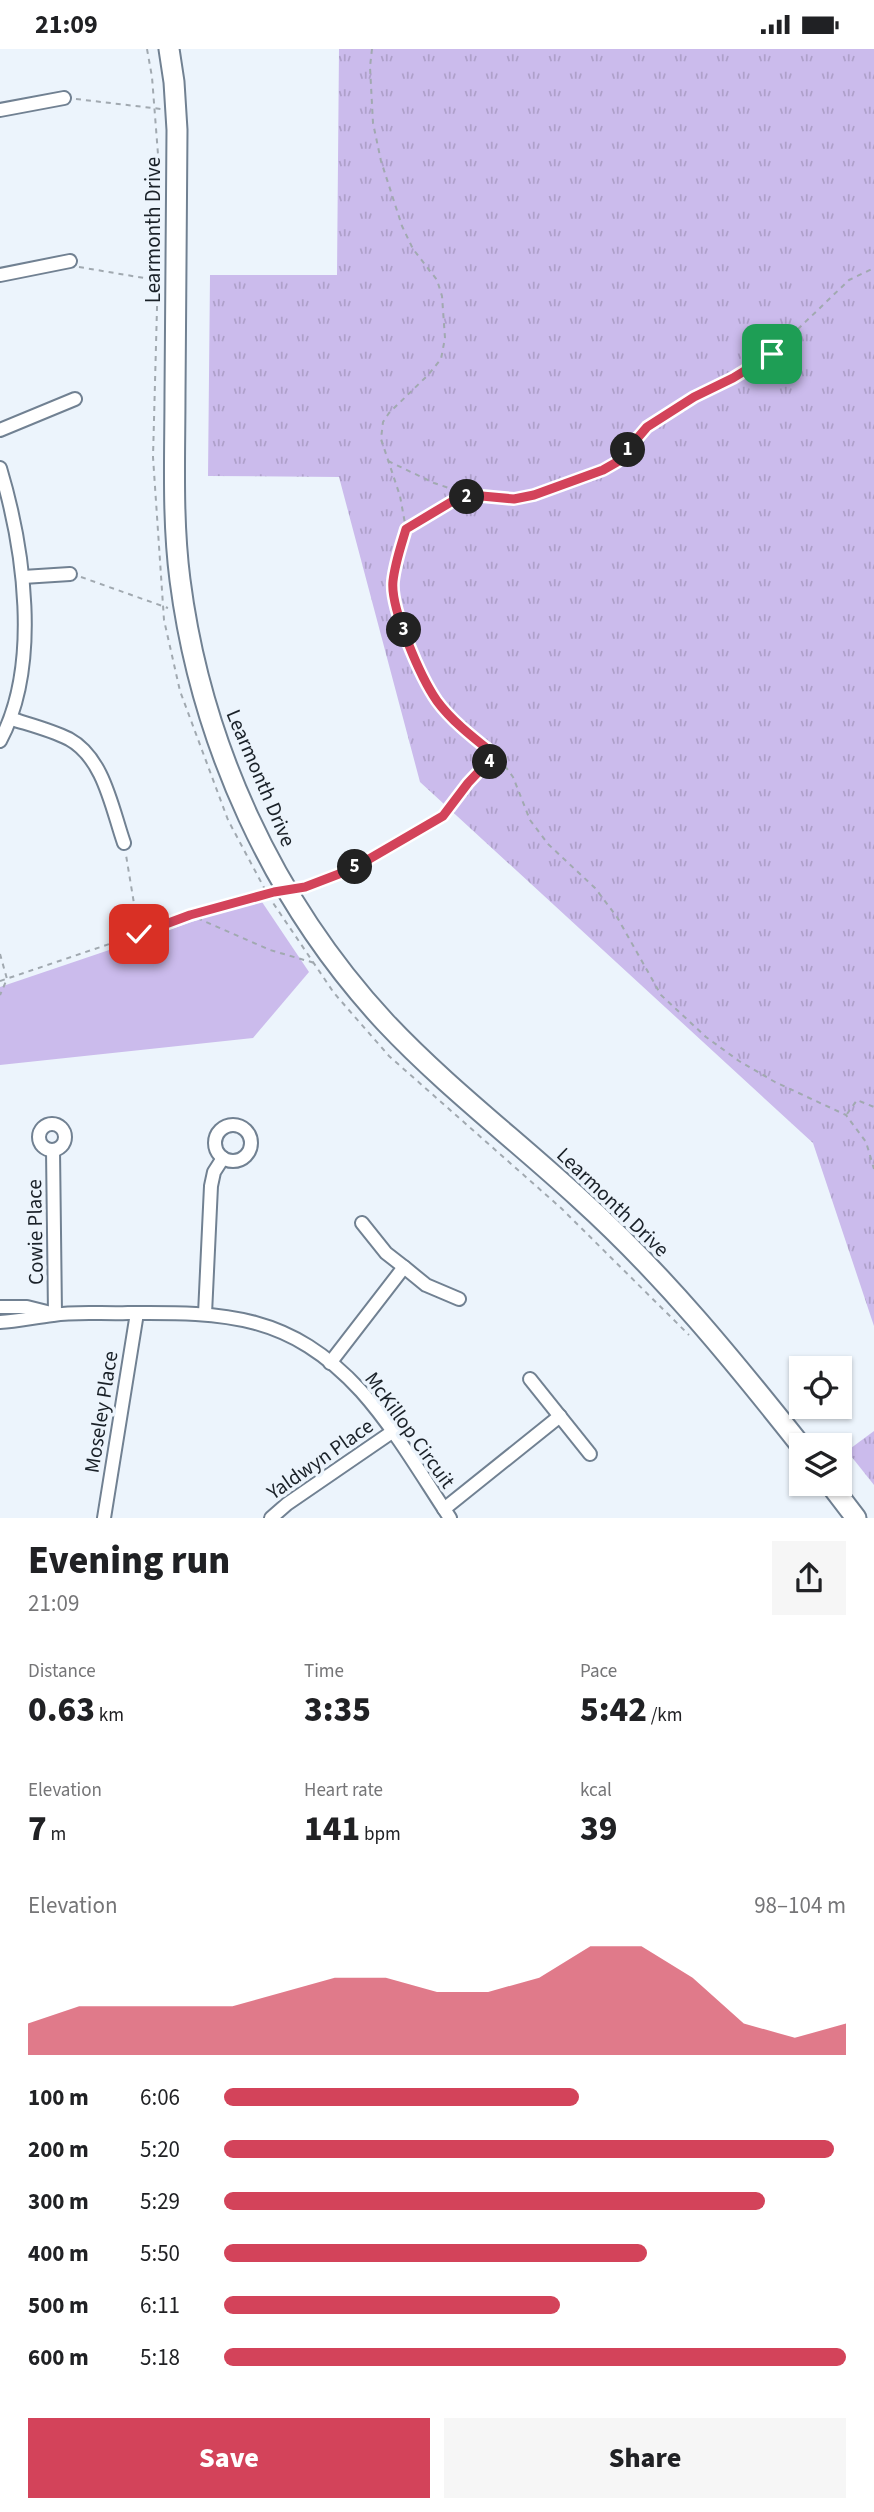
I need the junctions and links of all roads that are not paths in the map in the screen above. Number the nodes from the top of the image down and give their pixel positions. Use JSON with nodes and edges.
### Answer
{"nodes":[{"id":1,"x":169,"y":49,"type":"edge"},
{"id":2,"x":64,"y":98,"type":"road end"},
{"id":3,"x":0,"y":110,"type":"edge"},
{"id":4,"x":70,"y":261,"type":"road end"},
{"id":5,"x":0,"y":275,"type":"edge"},
{"id":6,"x":75,"y":399,"type":"dead end"},
{"id":7,"x":0,"y":430,"type":"edge"},
{"id":8,"x":0,"y":467,"type":"edge"},
{"id":9,"x":70,"y":574,"type":"road end"},
{"id":10,"x":23,"y":577,"type":"junction"},
{"id":11,"x":12,"y":719,"type":"junction"},
{"id":12,"x":0,"y":741,"type":"edge"},
{"id":13,"x":124,"y":843,"type":"road end"},
{"id":14,"x":53,"y":1150,"type":"dead end"},
{"id":15,"x":223,"y":1158,"type":"dead end"},
{"id":16,"x":362,"y":1223,"type":"dead end"},
{"id":17,"x":404,"y":1268,"type":"junction"},
{"id":18,"x":459,"y":1299,"type":"dead end"},
{"id":19,"x":0,"y":1307,"type":"edge"},
{"id":20,"x":137,"y":1313,"type":"junction"},
{"id":21,"x":55,"y":1314,"type":"junction"},
{"id":22,"x":205,"y":1314,"type":"junction"},
{"id":23,"x":0,"y":1322,"type":"edge"},
{"id":24,"x":330,"y":1363,"type":"junction"},
{"id":25,"x":530,"y":1379,"type":"dead end"},
{"id":26,"x":560,"y":1416,"type":"junction"},
{"id":27,"x":392,"y":1432,"type":"junction"},
{"id":28,"x":789,"y":1440,"type":"edge"},
{"id":29,"x":590,"y":1454,"type":"dead end"},
{"id":30,"x":839,"y":1496,"type":"edge"},
{"id":31,"x":447,"y":1513,"type":"edge"},
{"id":32,"x":104,"y":1518,"type":"edge"},
{"id":33,"x":271,"y":1518,"type":"edge"},
{"id":34,"x":856,"y":1518,"type":"edge"}],
"edges":[{"from":1,"to":28,"type":"street","name":"Learmonth Drive"},
{"from":2,"to":3,"type":"street"},
{"from":4,"to":5,"type":"street"},
{"from":6,"to":7,"type":"street"},
{"from":8,"to":10,"type":"street"},
{"from":9,"to":10,"type":"street"},
{"from":10,"to":11,"type":"street"},
{"from":11,"to":12,"type":"street"},
{"from":11,"to":13,"type":"street"},
{"from":14,"to":21,"type":"street","name":"Cowie Place"},
{"from":15,"to":22,"type":"street"},
{"from":16,"to":17,"type":"street"},
{"from":17,"to":18,"type":"street"},
{"from":17,"to":24,"type":"street"},
{"from":19,"to":21,"type":"street","name":"McKillop Circuit"},
{"from":20,"to":21,"type":"street","name":"McKillop Circuit"},
{"from":20,"to":22,"type":"street","name":"McKillop Circuit"},
{"from":20,"to":32,"type":"street","name":"Moseley Place"},
{"from":21,"to":23,"type":"street","name":"McKillop Circuit"},
{"from":22,"to":24,"type":"street","name":"McKillop Circuit"},
{"from":24,"to":27,"type":"street","name":"McKillop Circuit"},
{"from":25,"to":26,"type":"street"},
{"from":26,"to":29,"type":"street"},
{"from":26,"to":31,"type":"street"},
{"from":27,"to":31,"type":"street","name":"McKillop Circuit"},
{"from":27,"to":33,"type":"street","name":"Yaldwyn Place"},
{"from":30,"to":34,"type":"street"}]}
